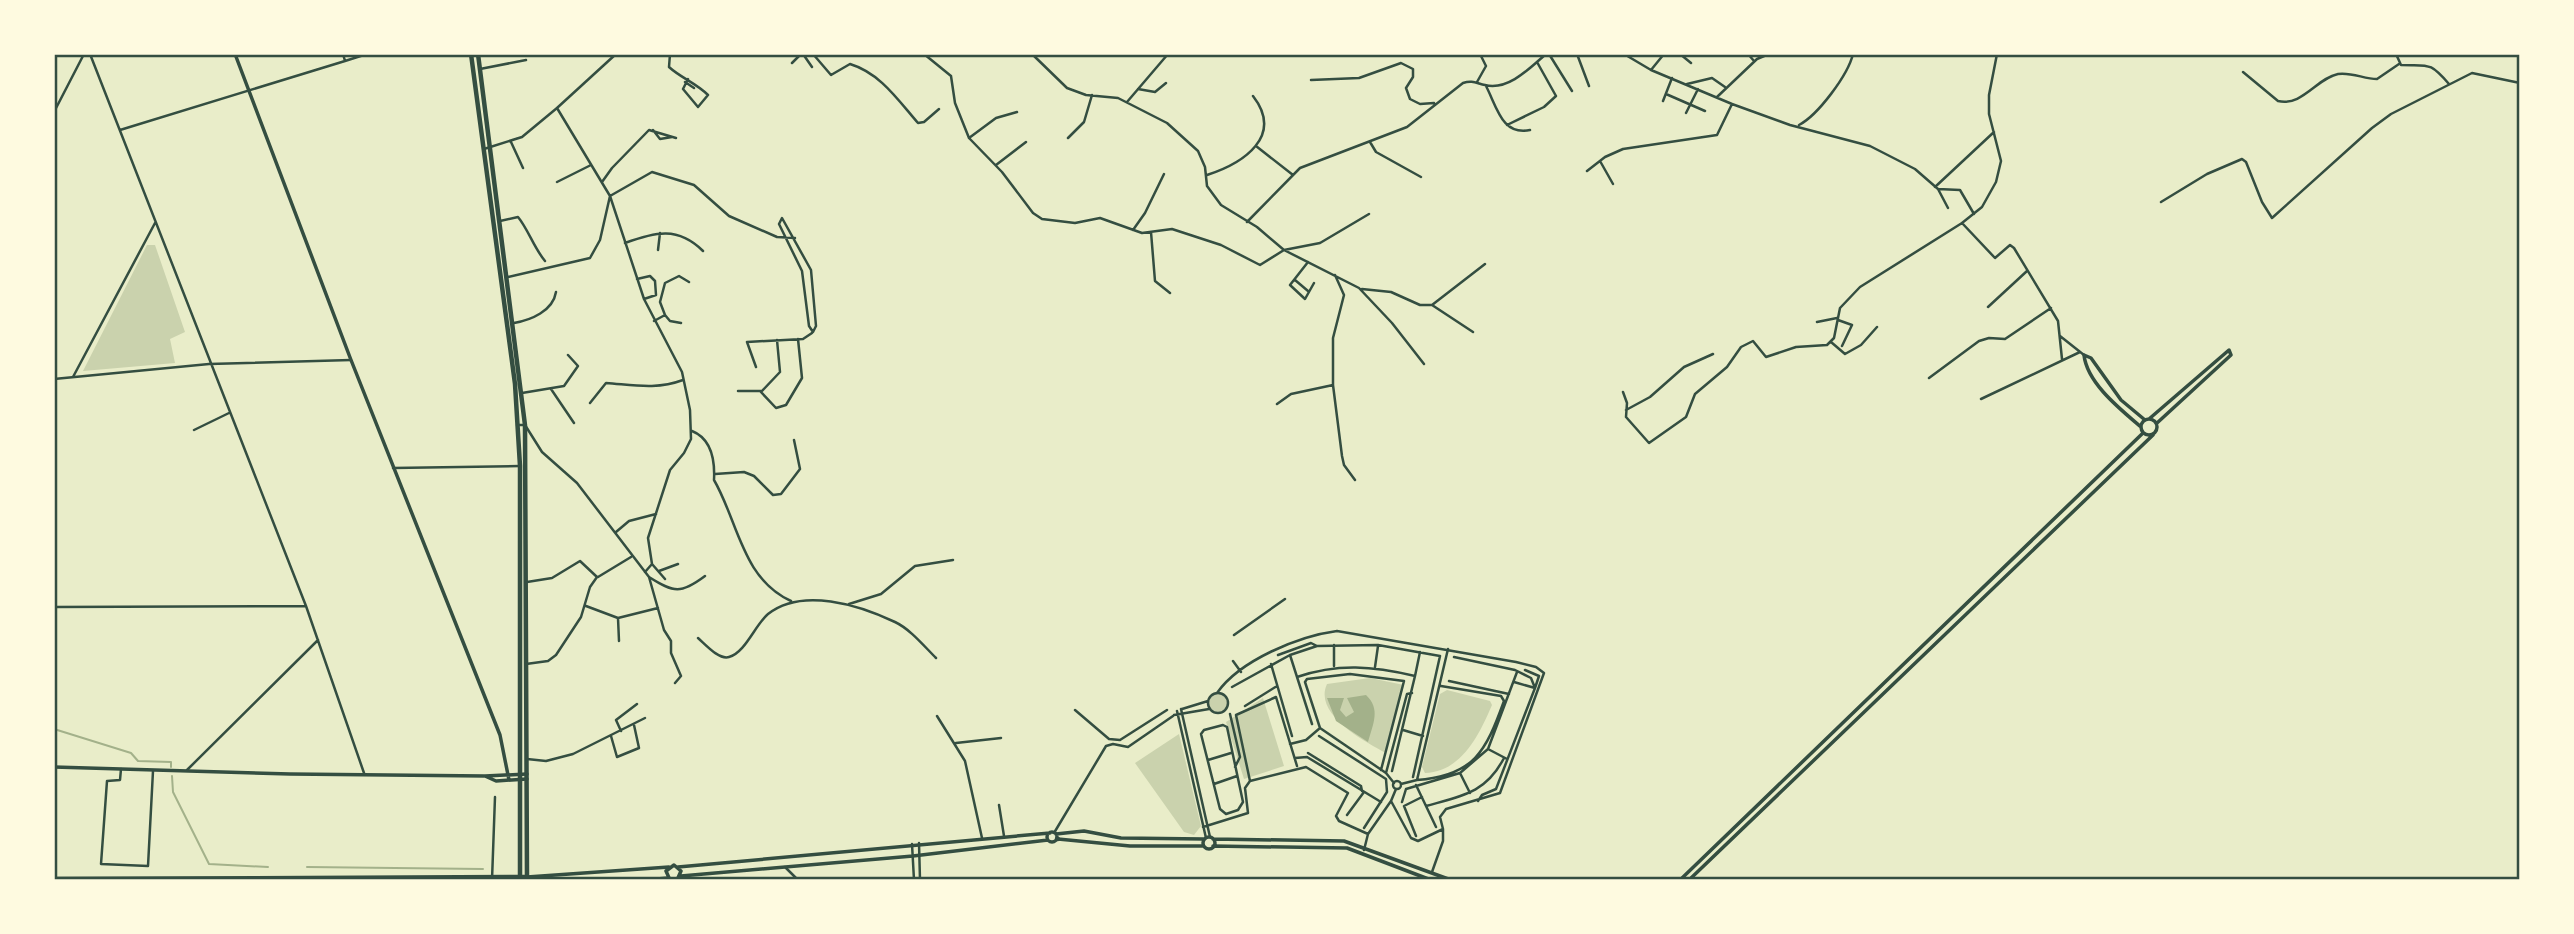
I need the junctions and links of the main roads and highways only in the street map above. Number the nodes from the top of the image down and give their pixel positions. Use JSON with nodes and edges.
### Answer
{"nodes":[{"id":1,"x":471,"y":54,"type":"edge"},
{"id":2,"x":478,"y":54,"type":"edge"},
{"id":3,"x":487,"y":149,"type":"junction"},
{"id":4,"x":523,"y":611,"type":"junction"},
{"id":5,"x":524,"y":777,"type":"junction"},
{"id":6,"x":101,"y":878,"type":"edge"},
{"id":7,"x":154,"y":878,"type":"edge"},
{"id":8,"x":492,"y":878,"type":"edge"},
{"id":9,"x":498,"y":878,"type":"edge"},
{"id":10,"x":520,"y":878,"type":"edge"},
{"id":11,"x":527,"y":878,"type":"edge"},
{"id":12,"x":54,"y":879,"type":"edge"}],
"edges":[{"from":1,"to":3,"type":"main road"},
{"from":2,"to":3,"type":"main road"},
{"from":3,"to":4,"type":"main road"},
{"from":3,"to":4,"type":"main road"},
{"from":4,"to":5,"type":"main road"},
{"from":4,"to":5,"type":"main road"},
{"from":5,"to":10,"type":"main road"},
{"from":5,"to":11,"type":"main road"},
{"from":6,"to":7,"type":"main road"},
{"from":6,"to":12,"type":"main road"},
{"from":7,"to":8,"type":"main road"},
{"from":8,"to":9,"type":"main road"},
{"from":9,"to":10,"type":"main road"},
{"from":10,"to":11,"type":"main road"}]}
